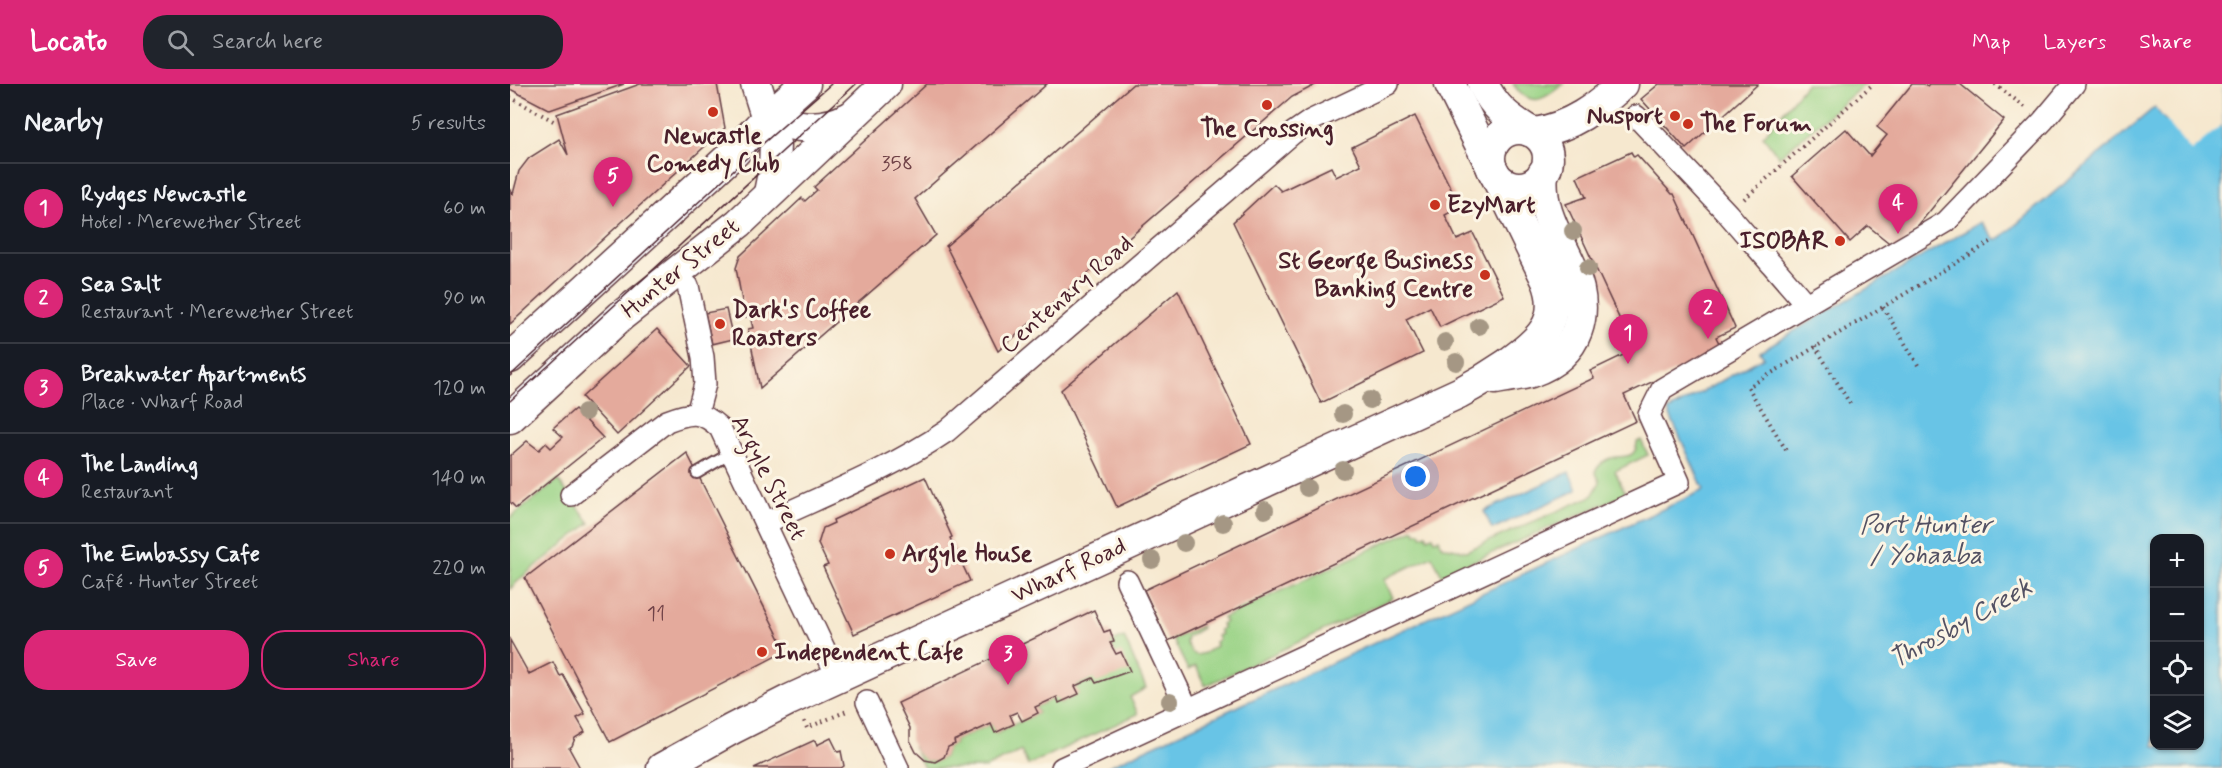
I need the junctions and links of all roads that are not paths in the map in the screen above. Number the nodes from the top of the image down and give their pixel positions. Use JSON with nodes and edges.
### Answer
{"nodes":[{"id":1,"x":756,"y":84,"type":"edge"},
{"id":2,"x":805,"y":84,"type":"edge"},
{"id":3,"x":885,"y":84,"type":"edge"},
{"id":4,"x":1388,"y":84,"type":"edge"},
{"id":5,"x":1450,"y":84,"type":"edge"},
{"id":6,"x":1483,"y":84,"type":"edge"},
{"id":7,"x":2074,"y":84,"type":"edge"},
{"id":8,"x":1618,"y":88,"type":"edge"},
{"id":9,"x":1636,"y":116,"type":"dead end"},
{"id":10,"x":849,"y":117,"type":"junction"},
{"id":11,"x":767,"y":118,"type":"junction"},
{"id":12,"x":1532,"y":132,"type":"junction"},
{"id":13,"x":1493,"y":169,"type":"junction"},
{"id":14,"x":1544,"y":171,"type":"junction"},
{"id":15,"x":769,"y":193,"type":"junction"},
{"id":16,"x":688,"y":286,"type":"dead end"},
{"id":17,"x":1806,"y":304,"type":"junction"},
{"id":18,"x":510,"y":358,"type":"edge"},
{"id":19,"x":1480,"y":382,"type":"junction"},
{"id":20,"x":697,"y":414,"type":"junction"},
{"id":21,"x":510,"y":418,"type":"edge"},
{"id":22,"x":731,"y":453,"type":"junction"},
{"id":23,"x":697,"y":473,"type":"dead end"},
{"id":24,"x":571,"y":495,"type":"dead end"},
{"id":25,"x":765,"y":523,"type":"junction"},
{"id":26,"x":1127,"y":581,"type":"dead end"},
{"id":27,"x":838,"y":678,"type":"junction"},
{"id":28,"x":867,"y":702,"type":"road end"},
{"id":29,"x":1188,"y":710,"type":"junction"},
{"id":30,"x":662,"y":768,"type":"edge"},
{"id":31,"x":898,"y":768,"type":"edge"},
{"id":32,"x":1062,"y":768,"type":"edge"}],
"edges":[{"from":1,"to":11,"type":"main road"},
{"from":2,"to":11,"type":"main road","name":"Hunter Street"},
{"from":3,"to":10,"type":"main road","name":"Hunter Street"},
{"from":4,"to":25,"type":"street","name":"Centenary Road"},
{"from":5,"to":13,"type":"main road"},
{"from":6,"to":12,"type":"main road"},
{"from":7,"to":17,"type":"street"},
{"from":8,"to":12,"type":"main road"},
{"from":8,"to":14,"type":"main road"},
{"from":9,"to":17,"type":"street"},
{"from":10,"to":11,"type":"main road","name":"Hunter Street"},
{"from":10,"to":15,"type":"main road","name":"Hunter Street"},
{"from":11,"to":15,"type":"main road"},
{"from":11,"to":18,"type":"main road","name":"Hunter Street"},
{"from":12,"to":13,"type":"main road"},
{"from":12,"to":14,"type":"main road"},
{"from":13,"to":14,"type":"main road"},
{"from":13,"to":19,"type":"main road"},
{"from":14,"to":19,"type":"main road"},
{"from":15,"to":21,"type":"main road","name":"Hunter Street"},
{"from":16,"to":20,"type":"street"},
{"from":17,"to":29,"type":"street"},
{"from":19,"to":27,"type":"main road","name":"Wharf Road"},
{"from":20,"to":22,"type":"street","name":"Argyle Street"},
{"from":20,"to":24,"type":"street","name":"Argyle Street"},
{"from":22,"to":23,"type":"lane"},
{"from":22,"to":25,"type":"street","name":"Argyle Street"},
{"from":25,"to":27,"type":"street","name":"Argyle Street"},
{"from":26,"to":29,"type":"street"},
{"from":27,"to":30,"type":"main road","name":"Wharf Road"},
{"from":28,"to":31,"type":"street"},
{"from":29,"to":32,"type":"street"}]}
